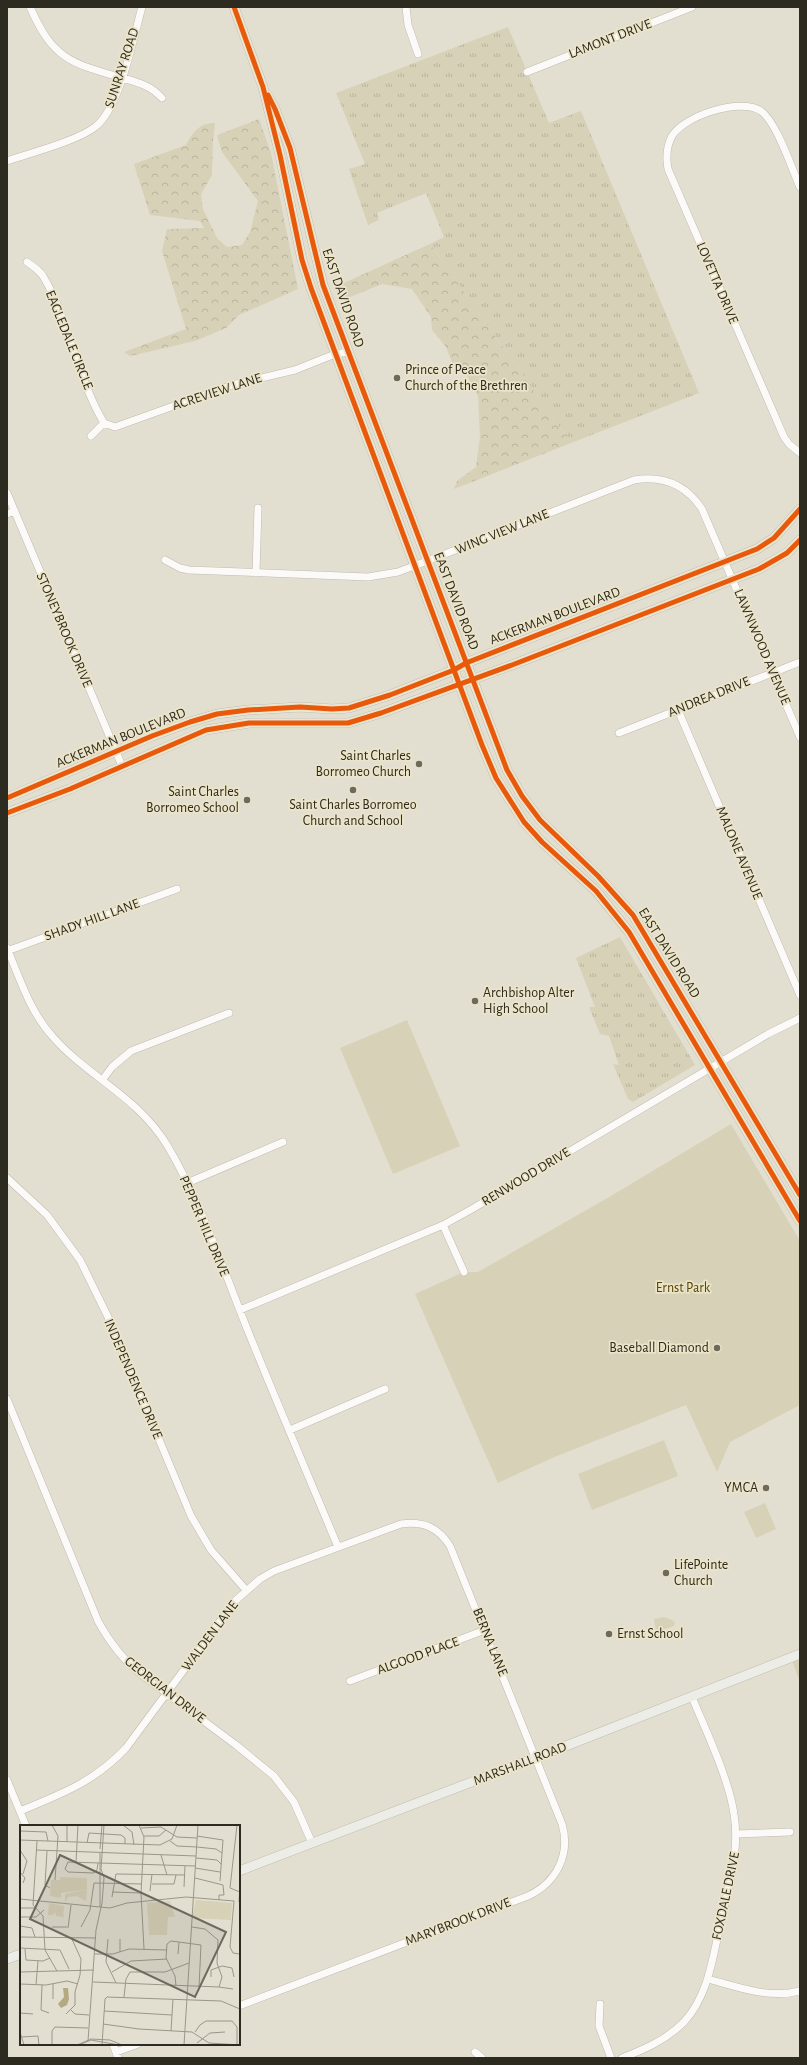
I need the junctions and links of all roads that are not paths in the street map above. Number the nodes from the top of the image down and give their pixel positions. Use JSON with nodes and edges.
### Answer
{"nodes":[{"id":1,"x":30,"y":7,"type":"edge"},
{"id":2,"x":142,"y":7,"type":"edge"},
{"id":3,"x":234,"y":7,"type":"edge"},
{"id":4,"x":406,"y":7,"type":"edge"},
{"id":5,"x":692,"y":7,"type":"edge"},
{"id":6,"x":418,"y":54,"type":"dead end"},
{"id":7,"x":527,"y":72,"type":"dead end"},
{"id":8,"x":121,"y":78,"type":"junction"},
{"id":9,"x":263,"y":87,"type":"junction"},
{"id":10,"x":162,"y":98,"type":"dead end"},
{"id":11,"x":7,"y":161,"type":"edge"},
{"id":12,"x":800,"y":187,"type":"edge"},
{"id":13,"x":27,"y":262,"type":"dead end"},
{"id":14,"x":328,"y":297,"type":"junction"},
{"id":15,"x":349,"y":352,"type":"junction"},
{"id":16,"x":334,"y":354,"type":"junction"},
{"id":17,"x":104,"y":423,"type":"junction"},
{"id":18,"x":91,"y":436,"type":"dead end"},
{"id":19,"x":800,"y":453,"type":"edge"},
{"id":20,"x":7,"y":493,"type":"edge"},
{"id":21,"x":258,"y":508,"type":"dead end"},
{"id":22,"x":800,"y":509,"type":"edge"},
{"id":23,"x":15,"y":511,"type":"junction"},
{"id":24,"x":7,"y":514,"type":"edge"},
{"id":25,"x":800,"y":540,"type":"edge"},
{"id":26,"x":165,"y":560,"type":"dead end"},
{"id":27,"x":427,"y":561,"type":"junction"},
{"id":28,"x":724,"y":562,"type":"junction"},
{"id":29,"x":414,"y":566,"type":"junction"},
{"id":30,"x":256,"y":573,"type":"junction"},
{"id":31,"x":733,"y":580,"type":"junction"},
{"id":32,"x":800,"y":662,"type":"edge"},
{"id":33,"x":466,"y":663,"type":"junction"},
{"id":34,"x":454,"y":670,"type":"junction"},
{"id":35,"x":772,"y":672,"type":"junction"},
{"id":36,"x":472,"y":679,"type":"junction"},
{"id":37,"x":459,"y":684,"type":"junction"},
{"id":38,"x":678,"y":710,"type":"junction"},
{"id":39,"x":619,"y":733,"type":"dead end"},
{"id":40,"x":800,"y":737,"type":"edge"},
{"id":41,"x":116,"y":752,"type":"junction"},
{"id":42,"x":122,"y":766,"type":"junction"},
{"id":43,"x":7,"y":798,"type":"edge"},
{"id":44,"x":7,"y":813,"type":"edge"},
{"id":45,"x":177,"y":889,"type":"dead end"},
{"id":46,"x":7,"y":949,"type":"edge"},
{"id":47,"x":800,"y":995,"type":"edge"},
{"id":48,"x":230,"y":1013,"type":"dead end"},
{"id":49,"x":800,"y":1018,"type":"edge"},
{"id":50,"x":721,"y":1062,"type":"junction"},
{"id":51,"x":710,"y":1068,"type":"junction"},
{"id":52,"x":103,"y":1079,"type":"junction"},
{"id":53,"x":283,"y":1142,"type":"dead end"},
{"id":54,"x":7,"y":1178,"type":"edge"},
{"id":55,"x":187,"y":1183,"type":"junction"},
{"id":56,"x":800,"y":1195,"type":"edge"},
{"id":57,"x":800,"y":1221,"type":"edge"},
{"id":58,"x":443,"y":1225,"type":"junction"},
{"id":59,"x":464,"y":1272,"type":"dead end"},
{"id":60,"x":240,"y":1310,"type":"junction"},
{"id":61,"x":385,"y":1389,"type":"dead end"},
{"id":62,"x":7,"y":1399,"type":"edge"},
{"id":63,"x":290,"y":1430,"type":"junction"},
{"id":64,"x":437,"y":1530,"type":"joint"},
{"id":65,"x":338,"y":1547,"type":"junction"},
{"id":66,"x":246,"y":1590,"type":"junction"},
{"id":67,"x":485,"y":1630,"type":"junction"},
{"id":68,"x":800,"y":1654,"type":"edge"},
{"id":69,"x":350,"y":1681,"type":"dead end"},
{"id":70,"x":167,"y":1694,"type":"junction"},
{"id":71,"x":692,"y":1697,"type":"junction"},
{"id":72,"x":537,"y":1757,"type":"junction"},
{"id":73,"x":7,"y":1780,"type":"edge"},
{"id":74,"x":20,"y":1811,"type":"junction"},
{"id":75,"x":26,"y":1825,"type":"edge"},
{"id":76,"x":790,"y":1832,"type":"dead end"},
{"id":77,"x":736,"y":1834,"type":"junction"},
{"id":78,"x":312,"y":1843,"type":"junction"},
{"id":79,"x":240,"y":1871,"type":"edge"},
{"id":80,"x":20,"y":1954,"type":"edge"},
{"id":81,"x":7,"y":1959,"type":"edge"},
{"id":82,"x":708,"y":1979,"type":"junction"},
{"id":83,"x":800,"y":1991,"type":"edge"},
{"id":84,"x":600,"y":2004,"type":"dead end"},
{"id":85,"x":240,"y":2006,"type":"edge"},
{"id":86,"x":113,"y":2045,"type":"edge"},
{"id":87,"x":136,"y":2045,"type":"edge"},
{"id":88,"x":475,"y":2052,"type":"dead end"},
{"id":89,"x":117,"y":2055,"type":"edge"},
{"id":90,"x":482,"y":2058,"type":"edge"},
{"id":91,"x":611,"y":2058,"type":"edge"},
{"id":92,"x":622,"y":2058,"type":"edge"}],
"edges":[{"from":1,"to":8,"type":"street"},
{"from":2,"to":8,"type":"street","name":"SUNRAY ROAD"},
{"from":3,"to":9,"type":"street","name":"EAST DAVID ROAD"},
{"from":4,"to":6,"type":"street"},
{"from":5,"to":7,"type":"street","name":"LAMONT DRIVE"},
{"from":8,"to":10,"type":"street"},
{"from":8,"to":11,"type":"street","name":"SUNRAY ROAD"},
{"from":9,"to":14,"type":"street","name":"EAST DAVID ROAD"},
{"from":9,"to":16,"type":"street","name":"EAST DAVID ROAD"},
{"from":12,"to":19,"type":"street","name":"LOVETTA DRIVE"},
{"from":13,"to":17,"type":"street","name":"EAGLEDALE CIRCLE"},
{"from":14,"to":15,"type":"street","name":"EAST DAVID ROAD"},
{"from":14,"to":16,"type":"street"},
{"from":15,"to":16,"type":"street","name":"ACREVIEW LANE"},
{"from":15,"to":27,"type":"street","name":"EAST DAVID ROAD"},
{"from":16,"to":17,"type":"street","name":"ACREVIEW LANE"},
{"from":16,"to":29,"type":"street","name":"EAST DAVID ROAD"},
{"from":17,"to":18,"type":"street"},
{"from":20,"to":23,"type":"street","name":"STONEYBROOK DRIVE"},
{"from":21,"to":30,"type":"street"},
{"from":22,"to":28,"type":"street","name":"ACKERMAN BOULEVARD"},
{"from":23,"to":24,"type":"street"},
{"from":23,"to":41,"type":"street","name":"STONEYBROOK DRIVE"},
{"from":25,"to":31,"type":"street","name":"ACKERMAN BOULEVARD"},
{"from":26,"to":30,"type":"street","name":"WING VIEW LANE"},
{"from":27,"to":28,"type":"street","name":"WING VIEW LANE"},
{"from":27,"to":29,"type":"street","name":"WING VIEW LANE"},
{"from":27,"to":33,"type":"street","name":"EAST DAVID ROAD"},
{"from":28,"to":31,"type":"street","name":"WING VIEW LANE"},
{"from":28,"to":33,"type":"street","name":"ACKERMAN BOULEVARD"},
{"from":29,"to":30,"type":"street","name":"WING VIEW LANE"},
{"from":29,"to":34,"type":"street","name":"EAST DAVID ROAD"},
{"from":31,"to":35,"type":"street","name":"LAWNWOOD AVENUE"},
{"from":31,"to":36,"type":"street","name":"ACKERMAN BOULEVARD"},
{"from":32,"to":35,"type":"street","name":"ANDREA DRIVE"},
{"from":33,"to":34,"type":"street","name":"ACKERMAN BOULEVARD"},
{"from":33,"to":36,"type":"street","name":"EAST DAVID ROAD"},
{"from":34,"to":37,"type":"street","name":"EAST DAVID ROAD"},
{"from":34,"to":41,"type":"street","name":"ACKERMAN BOULEVARD"},
{"from":35,"to":38,"type":"street","name":"ANDREA DRIVE"},
{"from":35,"to":40,"type":"street","name":"LAWNWOOD AVENUE"},
{"from":36,"to":37,"type":"street","name":"ACKERMAN BOULEVARD"},
{"from":36,"to":50,"type":"street","name":"EAST DAVID ROAD"},
{"from":37,"to":42,"type":"street","name":"ACKERMAN BOULEVARD"},
{"from":37,"to":51,"type":"street","name":"EAST DAVID ROAD"},
{"from":38,"to":39,"type":"street","name":"ANDREA DRIVE"},
{"from":38,"to":47,"type":"street","name":"MALONE AVENUE"},
{"from":41,"to":42,"type":"street","name":"STONEYBROOK DRIVE"},
{"from":41,"to":43,"type":"street","name":"ACKERMAN BOULEVARD"},
{"from":42,"to":44,"type":"street","name":"ACKERMAN BOULEVARD"},
{"from":45,"to":46,"type":"street","name":"SHADY HILL LANE"},
{"from":46,"to":52,"type":"street","name":"PEPPER HILL DRIVE"},
{"from":48,"to":52,"type":"street"},
{"from":49,"to":50,"type":"street","name":"RENWOOD DRIVE"},
{"from":50,"to":51,"type":"street","name":"RENWOOD DRIVE"},
{"from":50,"to":56,"type":"street","name":"EAST DAVID ROAD"},
{"from":51,"to":57,"type":"street","name":"EAST DAVID ROAD"},
{"from":51,"to":58,"type":"street","name":"RENWOOD DRIVE"},
{"from":52,"to":55,"type":"street","name":"PEPPER HILL DRIVE"},
{"from":53,"to":55,"type":"street"},
{"from":54,"to":66,"type":"street","name":"INDEPENDENCE DRIVE"},
{"from":55,"to":60,"type":"street","name":"PEPPER HILL DRIVE"},
{"from":58,"to":59,"type":"street"},
{"from":58,"to":60,"type":"street","name":"RENWOOD DRIVE"},
{"from":60,"to":63,"type":"street","name":"PEPPER HILL DRIVE"},
{"from":61,"to":63,"type":"street"},
{"from":62,"to":70,"type":"street","name":"GEORGIAN DRIVE"},
{"from":63,"to":65,"type":"street","name":"PEPPER HILL DRIVE"},
{"from":64,"to":65,"type":"street","name":"WALDEN LANE"},
{"from":64,"to":67,"type":"street","name":"BERNA LANE"},
{"from":65,"to":66,"type":"street","name":"WALDEN LANE"},
{"from":66,"to":70,"type":"street","name":"WALDEN LANE"},
{"from":67,"to":69,"type":"street","name":"ALGOOD PLACE"},
{"from":67,"to":72,"type":"street","name":"BERNA LANE"},
{"from":68,"to":71,"type":"street","name":"MARSHALL ROAD"},
{"from":70,"to":74,"type":"street","name":"WALDEN LANE"},
{"from":70,"to":78,"type":"street","name":"GEORGIAN DRIVE"},
{"from":71,"to":72,"type":"street","name":"MARSHALL ROAD"},
{"from":71,"to":77,"type":"street","name":"FOXDALE DRIVE"},
{"from":72,"to":78,"type":"street","name":"MARSHALL ROAD"},
{"from":72,"to":85,"type":"street","name":"MARYBROOK DRIVE"},
{"from":73,"to":74,"type":"street"},
{"from":74,"to":75,"type":"street"},
{"from":76,"to":77,"type":"street"},
{"from":77,"to":82,"type":"street","name":"FOXDALE DRIVE"},
{"from":78,"to":79,"type":"street","name":"MARSHALL ROAD"},
{"from":80,"to":81,"type":"street"},
{"from":82,"to":83,"type":"street"},
{"from":82,"to":92,"type":"street","name":"FOXDALE DRIVE"},
{"from":84,"to":91,"type":"street"},
{"from":86,"to":89,"type":"street"},
{"from":87,"to":89,"type":"street"},
{"from":88,"to":90,"type":"street"}]}
